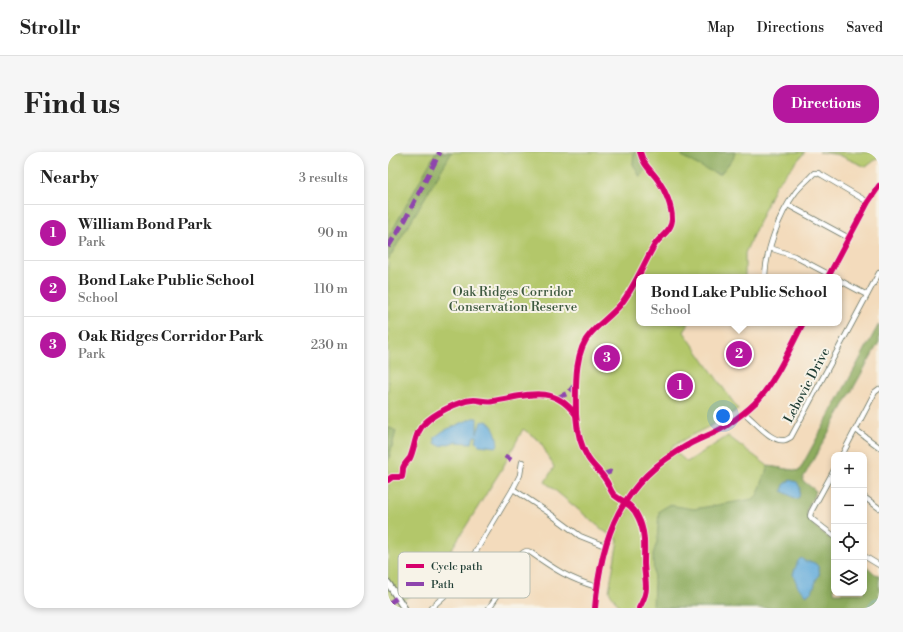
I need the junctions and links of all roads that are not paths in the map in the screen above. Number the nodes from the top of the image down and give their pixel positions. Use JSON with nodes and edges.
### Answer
{"nodes":[{"id":1,"x":879,"y":186,"type":"edge"},
{"id":2,"x":868,"y":202,"type":"junction"},
{"id":3,"x":788,"y":205,"type":"junction"},
{"id":4,"x":849,"y":238,"type":"junction"},
{"id":5,"x":770,"y":248,"type":"junction"},
{"id":6,"x":879,"y":273,"type":"edge"},
{"id":7,"x":765,"y":274,"type":"edge"},
{"id":8,"x":827,"y":274,"type":"edge"},
{"id":9,"x":832,"y":274,"type":"edge"},
{"id":10,"x":842,"y":282,"type":"edge"},
{"id":11,"x":867,"y":295,"type":"junction"},
{"id":12,"x":801,"y":326,"type":"edge"},
{"id":13,"x":879,"y":389,"type":"edge"},
{"id":14,"x":744,"y":413,"type":"junction"},
{"id":15,"x":856,"y":430,"type":"junction"},
{"id":16,"x":879,"y":447,"type":"edge"},
{"id":17,"x":844,"y":452,"type":"edge"},
{"id":18,"x":522,"y":462,"type":"dead end"},
{"id":19,"x":831,"y":477,"type":"edge"},
{"id":20,"x":513,"y":489,"type":"junction"},
{"id":21,"x":867,"y":499,"type":"edge"},
{"id":22,"x":879,"y":508,"type":"edge"},
{"id":23,"x":831,"y":534,"type":"edge"},
{"id":24,"x":605,"y":546,"type":"junction"},
{"id":25,"x":475,"y":552,"type":"edge"},
{"id":26,"x":530,"y":552,"type":"edge"},
{"id":27,"x":867,"y":558,"type":"edge"},
{"id":28,"x":879,"y":566,"type":"edge"},
{"id":29,"x":388,"y":583,"type":"edge"},
{"id":30,"x":597,"y":587,"type":"junction"},
{"id":31,"x":442,"y":598,"type":"edge"},
{"id":32,"x":496,"y":598,"type":"edge"},
{"id":33,"x":404,"y":608,"type":"edge"},
{"id":34,"x":431,"y":608,"type":"edge"},
{"id":35,"x":489,"y":608,"type":"edge"},
{"id":36,"x":595,"y":608,"type":"edge"}],
"edges":[{"from":1,"to":2,"type":"street"},
{"from":2,"to":3,"type":"street"},
{"from":2,"to":4,"type":"street"},
{"from":3,"to":4,"type":"street"},
{"from":3,"to":5,"type":"street"},
{"from":4,"to":9,"type":"street"},
{"from":5,"to":7,"type":"street"},
{"from":5,"to":8,"type":"street"},
{"from":6,"to":11,"type":"street","name":"Lebovic Drive"},
{"from":10,"to":11,"type":"street"},
{"from":11,"to":14,"type":"street","name":"Lebovic Drive"},
{"from":12,"to":14,"type":"street"},
{"from":13,"to":15,"type":"street"},
{"from":14,"to":24,"type":"street"},
{"from":15,"to":16,"type":"street"},
{"from":15,"to":17,"type":"street"},
{"from":18,"to":20,"type":"street"},
{"from":19,"to":23,"type":"street"},
{"from":20,"to":24,"type":"street"},
{"from":20,"to":25,"type":"street"},
{"from":21,"to":22,"type":"street"},
{"from":24,"to":30,"type":"street"},
{"from":26,"to":30,"type":"street"},
{"from":27,"to":28,"type":"street"},
{"from":29,"to":33,"type":"main road"},
{"from":30,"to":36,"type":"street"},
{"from":31,"to":34,"type":"street"},
{"from":32,"to":35,"type":"street"}]}
